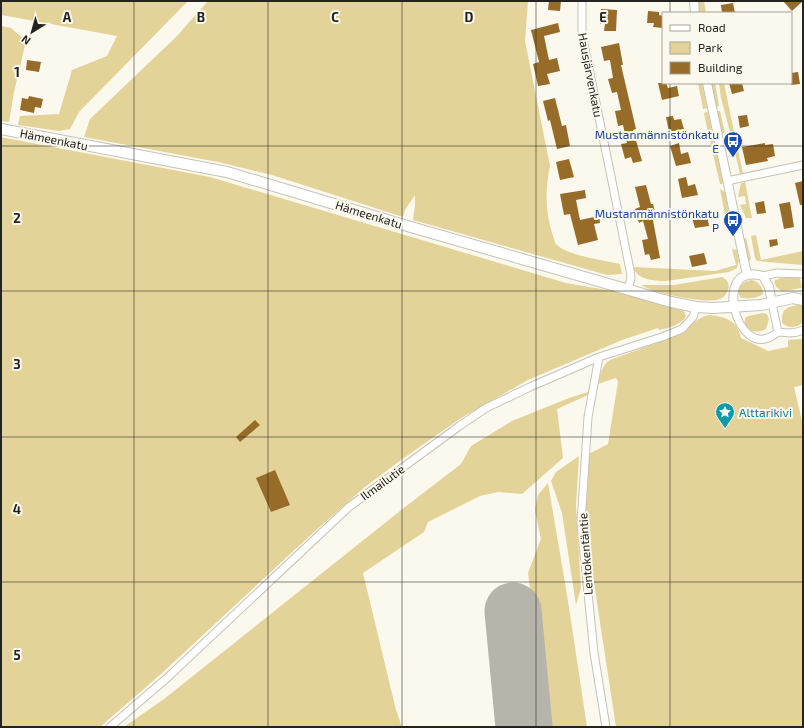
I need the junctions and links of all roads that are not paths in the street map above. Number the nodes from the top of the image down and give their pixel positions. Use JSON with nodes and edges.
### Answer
{"nodes":[{"id":1,"x":582,"y":1,"type":"edge"},
{"id":2,"x":694,"y":1,"type":"edge"},
{"id":3,"x":695,"y":12,"type":"edge"},
{"id":4,"x":707,"y":84,"type":"edge"},
{"id":5,"x":1,"y":129,"type":"edge"},
{"id":6,"x":803,"y":165,"type":"edge"},
{"id":7,"x":727,"y":181,"type":"junction"},
{"id":8,"x":803,"y":274,"type":"edge"},
{"id":9,"x":747,"y":275,"type":"junction"},
{"id":10,"x":763,"y":276,"type":"junction"},
{"id":11,"x":628,"y":290,"type":"junction"},
{"id":12,"x":803,"y":291,"type":"edge"},
{"id":13,"x":798,"y":299,"type":"edge"},
{"id":14,"x":772,"y":302,"type":"junction"},
{"id":15,"x":696,"y":307,"type":"junction"},
{"id":16,"x":734,"y":308,"type":"junction"},
{"id":17,"x":803,"y":330,"type":"edge"},
{"id":18,"x":778,"y":332,"type":"junction"},
{"id":19,"x":599,"y":357,"type":"junction"},
{"id":20,"x":110,"y":727,"type":"edge"},
{"id":21,"x":606,"y":727,"type":"edge"}],
"edges":[{"from":1,"to":11,"type":"street","name":"Hausjärvenkatu"},
{"from":2,"to":3,"type":"street"},
{"from":4,"to":7,"type":"street"},
{"from":5,"to":11,"type":"main road","name":"Hämeenkatu"},
{"from":6,"to":7,"type":"street"},
{"from":7,"to":9,"type":"street"},
{"from":8,"to":10,"type":"street"},
{"from":9,"to":10,"type":"street"},
{"from":9,"to":16,"type":"street"},
{"from":10,"to":14,"type":"street"},
{"from":11,"to":15,"type":"main road","name":"Hämeenkatu"},
{"from":12,"to":13,"type":"main road","name":"Hämeenkatu"},
{"from":13,"to":14,"type":"main road","name":"Hämeenkatu"},
{"from":14,"to":16,"type":"main road","name":"Hämeenkatu"},
{"from":14,"to":18,"type":"street"},
{"from":15,"to":16,"type":"main road","name":"Hämeenkatu"},
{"from":15,"to":19,"type":"street","name":"Ilmailutie"},
{"from":16,"to":18,"type":"street"},
{"from":17,"to":18,"type":"street"},
{"from":19,"to":20,"type":"street","name":"Ilmailutie"},
{"from":19,"to":21,"type":"street","name":"Lentokentäntie"}]}
